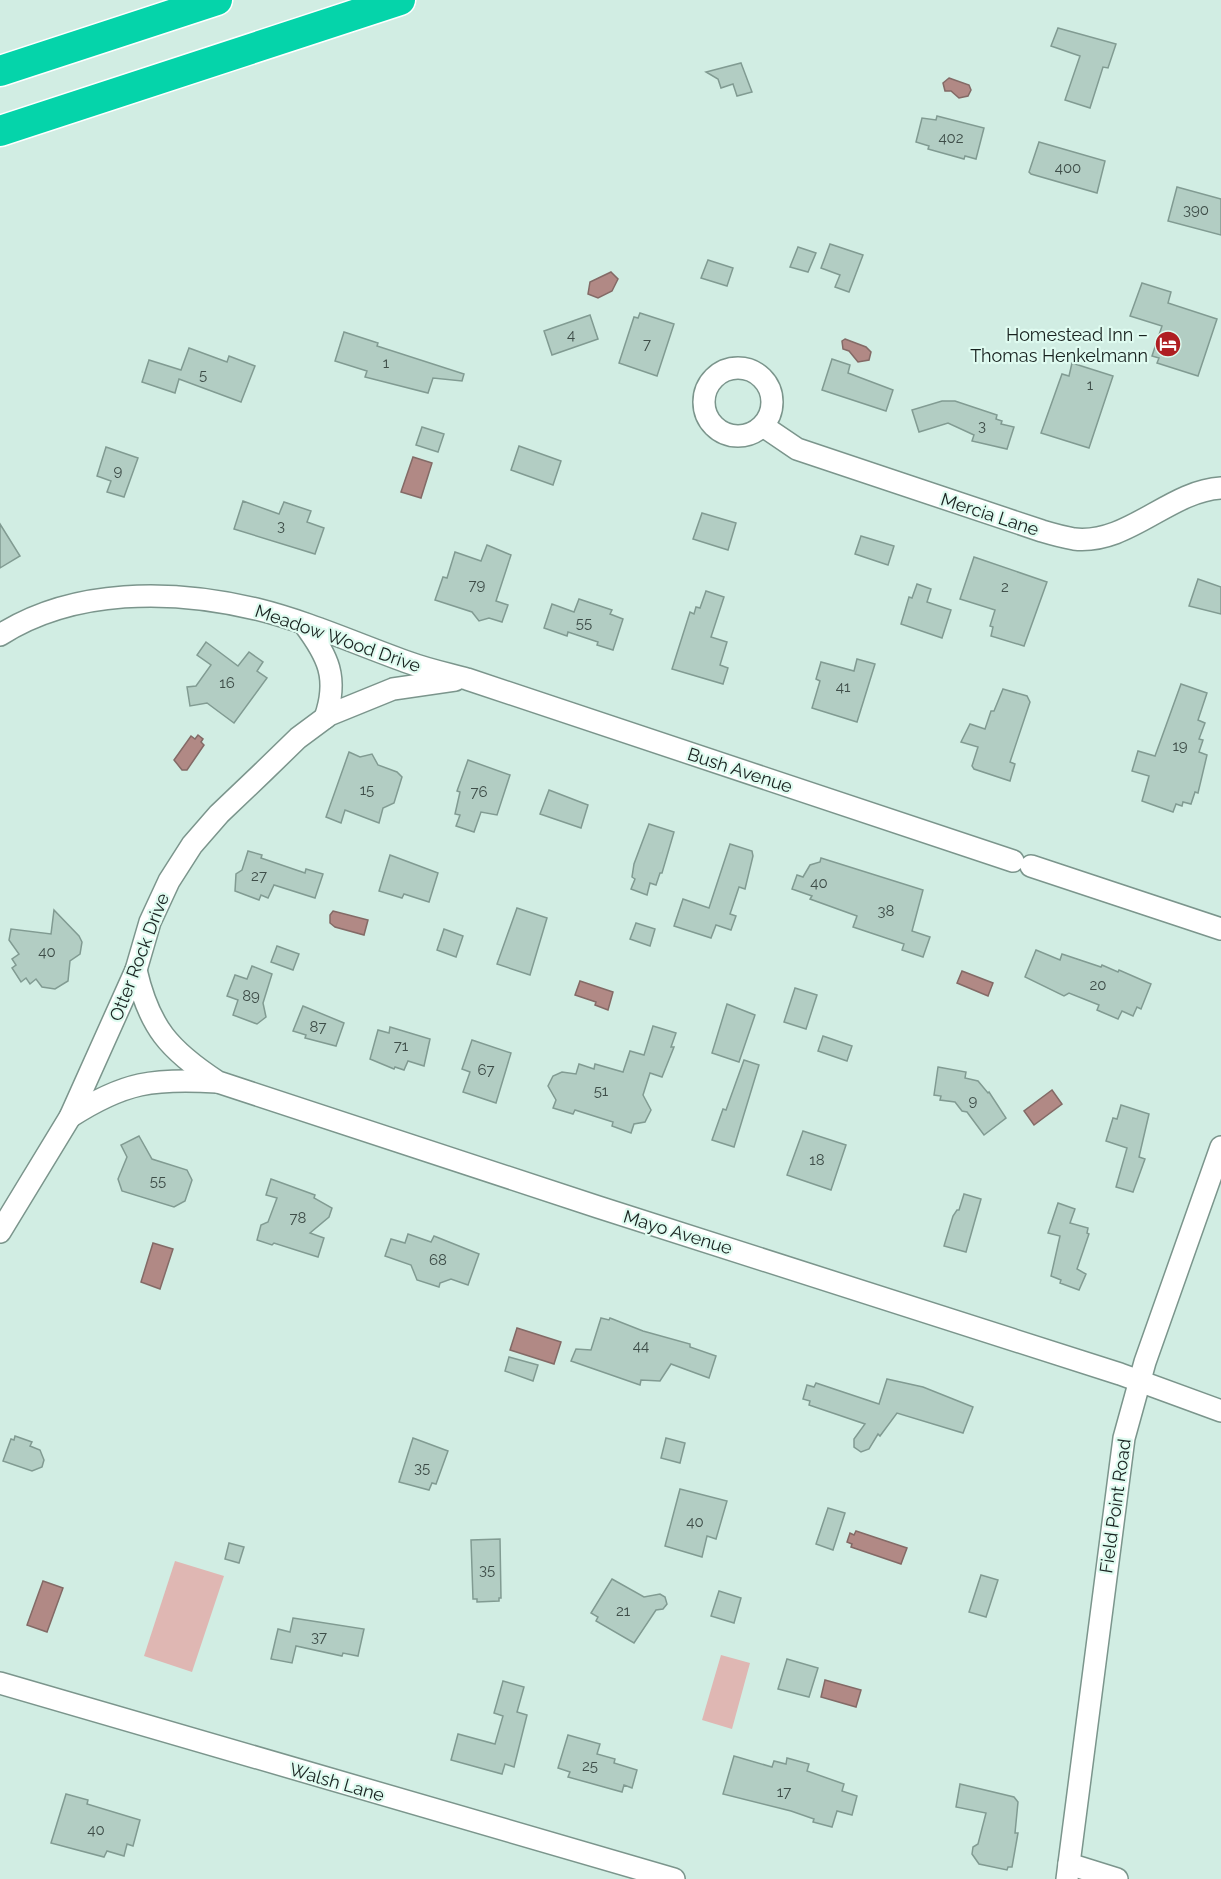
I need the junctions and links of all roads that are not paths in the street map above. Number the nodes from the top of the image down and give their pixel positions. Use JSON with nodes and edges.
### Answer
{"nodes":[{"id":1,"x":217,"y":0,"type":"edge"},
{"id":2,"x":400,"y":0,"type":"edge"},
{"id":3,"x":0,"y":71,"type":"edge"},
{"id":4,"x":0,"y":130,"type":"edge"},
{"id":5,"x":763,"y":426,"type":"dead end"},
{"id":6,"x":1221,"y":488,"type":"edge"},
{"id":7,"x":304,"y":624,"type":"junction"},
{"id":8,"x":0,"y":635,"type":"edge"},
{"id":9,"x":467,"y":679,"type":"junction"},
{"id":10,"x":326,"y":718,"type":"junction"},
{"id":11,"x":1221,"y":929,"type":"edge"},
{"id":12,"x":136,"y":970,"type":"junction"},
{"id":13,"x":218,"y":1082,"type":"junction"},
{"id":14,"x":70,"y":1117,"type":"junction"},
{"id":15,"x":1221,"y":1148,"type":"edge"},
{"id":16,"x":0,"y":1232,"type":"edge"},
{"id":17,"x":1139,"y":1382,"type":"junction"},
{"id":18,"x":1221,"y":1411,"type":"edge"},
{"id":19,"x":0,"y":1683,"type":"edge"},
{"id":20,"x":1068,"y":1872,"type":"edge"},
{"id":21,"x":674,"y":1879,"type":"edge"},
{"id":22,"x":1117,"y":1879,"type":"edge"}],
"edges":[{"from":1,"to":3,"type":"highway"},
{"from":2,"to":4,"type":"highway"},
{"from":5,"to":6,"type":"street","name":"Mercia Lane"},
{"from":7,"to":8,"type":"street","name":"Meadow Wood Drive"},
{"from":7,"to":9,"type":"street","name":"Meadow Wood Drive"},
{"from":7,"to":10,"type":"street"},
{"from":9,"to":10,"type":"street","name":"Otter Rock Drive"},
{"from":9,"to":11,"type":"street","name":"Bush Avenue"},
{"from":10,"to":12,"type":"street","name":"Otter Rock Drive"},
{"from":12,"to":13,"type":"street","name":"Mayo Avenue"},
{"from":12,"to":14,"type":"street","name":"Otter Rock Drive"},
{"from":13,"to":14,"type":"street","name":"Mayo Avenue"},
{"from":13,"to":17,"type":"street","name":"Mayo Avenue"},
{"from":14,"to":16,"type":"street","name":"Otter Rock Drive"},
{"from":15,"to":17,"type":"street","name":"Field Point Road"},
{"from":17,"to":18,"type":"street","name":"Mayo Avenue"},
{"from":17,"to":20,"type":"street","name":"Field Point Road"},
{"from":19,"to":21,"type":"street","name":"Walsh Lane"},
{"from":20,"to":22,"type":"street"}]}
